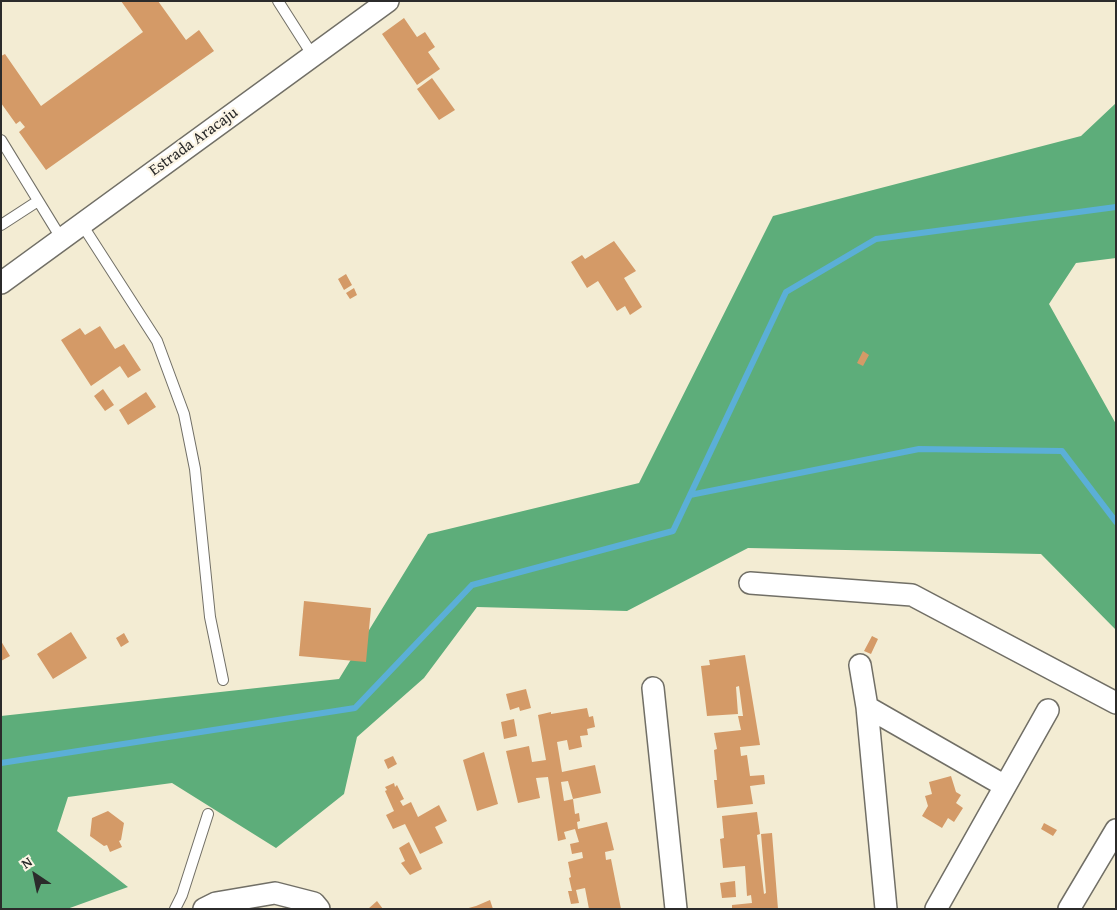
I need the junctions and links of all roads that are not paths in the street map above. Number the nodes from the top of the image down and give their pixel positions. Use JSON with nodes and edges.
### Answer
{"nodes":[{"id":1,"x":278,"y":1,"type":"edge"},
{"id":2,"x":388,"y":1,"type":"edge"},
{"id":3,"x":313,"y":56,"type":"junction"},
{"id":4,"x":1,"y":140,"type":"edge"},
{"id":5,"x":38,"y":201,"type":"junction"},
{"id":6,"x":81,"y":223,"type":"junction"},
{"id":7,"x":1,"y":225,"type":"edge"},
{"id":8,"x":61,"y":238,"type":"junction"},
{"id":9,"x":1,"y":283,"type":"edge"},
{"id":10,"x":750,"y":582,"type":"dead end"},
{"id":11,"x":860,"y":666,"type":"dead end"},
{"id":12,"x":223,"y":680,"type":"dead end"},
{"id":13,"x":653,"y":688,"type":"dead end"},
{"id":14,"x":1116,"y":703,"type":"edge"},
{"id":15,"x":867,"y":707,"type":"junction"},
{"id":16,"x":1048,"y":710,"type":"dead end"},
{"id":17,"x":1005,"y":786,"type":"junction"},
{"id":18,"x":208,"y":814,"type":"dead end"},
{"id":19,"x":1116,"y":830,"type":"edge"},
{"id":20,"x":175,"y":909,"type":"edge"},
{"id":21,"x":204,"y":909,"type":"edge"},
{"id":22,"x":319,"y":909,"type":"edge"},
{"id":23,"x":676,"y":909,"type":"edge"},
{"id":24,"x":886,"y":909,"type":"edge"},
{"id":25,"x":936,"y":909,"type":"edge"},
{"id":26,"x":1069,"y":909,"type":"edge"}],
"edges":[{"from":1,"to":3,"type":"lane"},
{"from":2,"to":3,"type":"street","name":"Estrada Aracaju"},
{"from":3,"to":6,"type":"street","name":"Estrada Aracaju"},
{"from":4,"to":5,"type":"lane"},
{"from":5,"to":7,"type":"lane"},
{"from":5,"to":8,"type":"lane"},
{"from":6,"to":8,"type":"street","name":"Estrada Aracaju"},
{"from":6,"to":12,"type":"lane"},
{"from":8,"to":9,"type":"street","name":"Estrada Aracaju"},
{"from":10,"to":14,"type":"street"},
{"from":11,"to":15,"type":"street"},
{"from":13,"to":23,"type":"street"},
{"from":15,"to":17,"type":"street"},
{"from":15,"to":24,"type":"street"},
{"from":16,"to":17,"type":"street"},
{"from":17,"to":25,"type":"street"},
{"from":18,"to":20,"type":"lane"},
{"from":19,"to":26,"type":"street"},
{"from":21,"to":22,"type":"street"}]}
